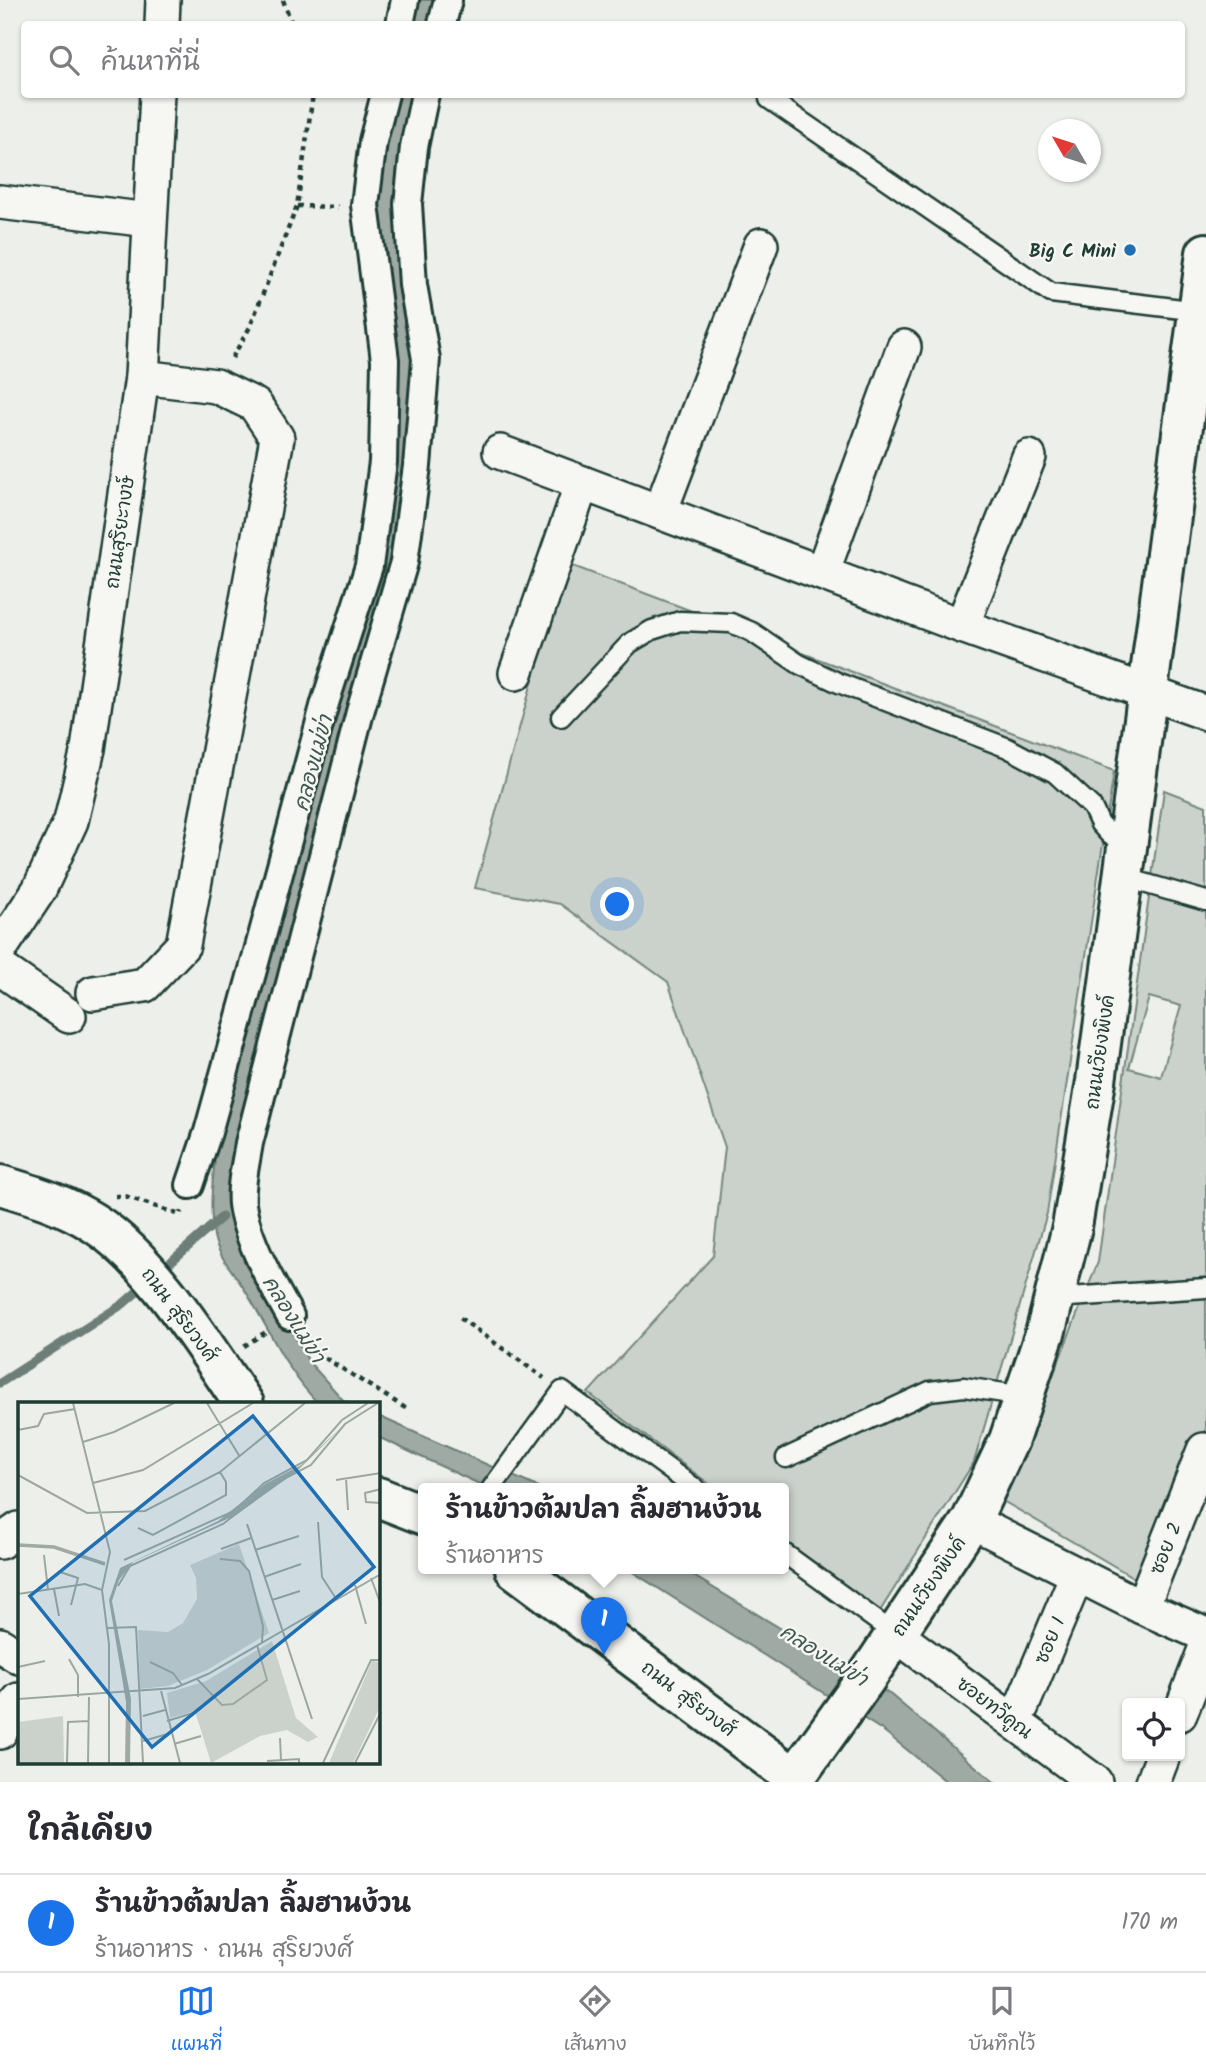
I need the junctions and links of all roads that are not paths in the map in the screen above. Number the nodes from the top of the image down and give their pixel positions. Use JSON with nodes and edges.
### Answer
{"nodes":[{"id":1,"x":163,"y":0,"type":"edge"},
{"id":2,"x":405,"y":0,"type":"edge"},
{"id":3,"x":447,"y":0,"type":"edge"},
{"id":4,"x":162,"y":21,"type":"edge"},
{"id":5,"x":401,"y":21,"type":"edge"},
{"id":6,"x":443,"y":21,"type":"edge"},
{"id":7,"x":157,"y":98,"type":"edge"},
{"id":8,"x":383,"y":98,"type":"edge"},
{"id":9,"x":424,"y":98,"type":"edge"},
{"id":10,"x":769,"y":99,"type":"dead end"},
{"id":11,"x":0,"y":202,"type":"edge"},
{"id":12,"x":149,"y":220,"type":"junction"},
{"id":13,"x":761,"y":245,"type":"dead end"},
{"id":14,"x":1206,"y":253,"type":"edge"},
{"id":15,"x":1198,"y":311,"type":"junction"},
{"id":16,"x":904,"y":347,"type":"dead end"},
{"id":17,"x":142,"y":377,"type":"junction"},
{"id":18,"x":500,"y":452,"type":"dead end"},
{"id":19,"x":1029,"y":457,"type":"dead end"},
{"id":20,"x":582,"y":483,"type":"junction"},
{"id":21,"x":660,"y":512,"type":"junction"},
{"id":22,"x":822,"y":573,"type":"junction"},
{"id":23,"x":962,"y":626,"type":"junction"},
{"id":24,"x":516,"y":673,"type":"dead end"},
{"id":25,"x":1147,"y":691,"type":"junction"},
{"id":26,"x":1206,"y":713,"type":"edge"},
{"id":27,"x":561,"y":717,"type":"dead end"},
{"id":28,"x":1128,"y":839,"type":"junction"},
{"id":29,"x":1123,"y":877,"type":"junction"},
{"id":30,"x":1206,"y":901,"type":"edge"},
{"id":31,"x":0,"y":949,"type":"edge"},
{"id":32,"x":0,"y":968,"type":"edge"},
{"id":33,"x":93,"y":993,"type":"dead end"},
{"id":34,"x":69,"y":1016,"type":"dead end"},
{"id":35,"x":0,"y":1185,"type":"edge"},
{"id":36,"x":190,"y":1185,"type":"dead end"},
{"id":37,"x":1206,"y":1289,"type":"edge"},
{"id":38,"x":1054,"y":1298,"type":"junction"},
{"id":39,"x":290,"y":1316,"type":"road end"},
{"id":40,"x":1024,"y":1396,"type":"junction"},
{"id":41,"x":243,"y":1402,"type":"edge"},
{"id":42,"x":1204,"y":1450,"type":"edge"},
{"id":43,"x":786,"y":1458,"type":"dead end"},
{"id":44,"x":495,"y":1483,"type":"edge"},
{"id":45,"x":688,"y":1483,"type":"edge"},
{"id":46,"x":380,"y":1498,"type":"edge"},
{"id":47,"x":418,"y":1513,"type":"edge"},
{"id":48,"x":971,"y":1521,"type":"junction"},
{"id":49,"x":18,"y":1530,"type":"edge"},
{"id":50,"x":0,"y":1542,"type":"edge"},
{"id":51,"x":789,"y":1557,"type":"edge"},
{"id":52,"x":522,"y":1574,"type":"edge"},
{"id":53,"x":1077,"y":1575,"type":"junction"},
{"id":54,"x":1142,"y":1607,"type":"junction"},
{"id":55,"x":895,"y":1634,"type":"junction"},
{"id":56,"x":1206,"y":1635,"type":"edge"},
{"id":57,"x":0,"y":1645,"type":"edge"},
{"id":58,"x":1206,"y":1647,"type":"edge"},
{"id":59,"x":18,"y":1656,"type":"edge"},
{"id":60,"x":1185,"y":1701,"type":"edge"},
{"id":61,"x":18,"y":1702,"type":"edge"},
{"id":62,"x":1022,"y":1706,"type":"dead end"},
{"id":63,"x":0,"y":1732,"type":"edge"},
{"id":64,"x":1161,"y":1761,"type":"edge"},
{"id":65,"x":796,"y":1781,"type":"edge"},
{"id":66,"x":1095,"y":1782,"type":"edge"},
{"id":67,"x":1153,"y":1782,"type":"edge"}],
"edges":[{"from":1,"to":4,"type":"street"},
{"from":2,"to":5,"type":"street"},
{"from":3,"to":6,"type":"street"},
{"from":7,"to":12,"type":"street","name":"ถนนสุริยะางษ์"},
{"from":8,"to":36,"type":"street"},
{"from":9,"to":39,"type":"street"},
{"from":10,"to":15,"type":"lane"},
{"from":11,"to":12,"type":"street"},
{"from":12,"to":17,"type":"street","name":"ถนนสุริยะางษ์"},
{"from":13,"to":21,"type":"street"},
{"from":14,"to":15,"type":"street","name":"ถนนเวียงพิงค์"},
{"from":15,"to":25,"type":"street","name":"ถนนเวียงพิงค์"},
{"from":16,"to":22,"type":"street"},
{"from":17,"to":31,"type":"street","name":"ถนนสุริยะางษ์"},
{"from":17,"to":33,"type":"street"},
{"from":18,"to":20,"type":"street"},
{"from":19,"to":23,"type":"street"},
{"from":20,"to":21,"type":"street"},
{"from":20,"to":24,"type":"street"},
{"from":21,"to":22,"type":"street"},
{"from":22,"to":23,"type":"street"},
{"from":23,"to":25,"type":"street"},
{"from":25,"to":26,"type":"street"},
{"from":25,"to":28,"type":"street","name":"ถนนเวียงพิงค์"},
{"from":27,"to":28,"type":"lane"},
{"from":28,"to":29,"type":"street","name":"ถนนเวียงพิงค์"},
{"from":29,"to":30,"type":"lane"},
{"from":29,"to":38,"type":"street","name":"ถนนเวียงพิงค์"},
{"from":32,"to":34,"type":"street"},
{"from":35,"to":41,"type":"street","name":"ถนน สุริยวงศ์"},
{"from":37,"to":38,"type":"lane"},
{"from":38,"to":40,"type":"street","name":"ถนนเวียงพิงค์"},
{"from":40,"to":43,"type":"lane"},
{"from":40,"to":48,"type":"street","name":"ถนนเวียงพิงค์"},
{"from":42,"to":54,"type":"street","name":"ซอย 2"},
{"from":44,"to":45,"type":"lane"},
{"from":46,"to":47,"type":"street"},
{"from":48,"to":53,"type":"street"},
{"from":48,"to":55,"type":"street","name":"ถนนเวียงพิงค์"},
{"from":49,"to":50,"type":"street"},
{"from":51,"to":55,"type":"lane"},
{"from":52,"to":65,"type":"street","name":"ถนน สุริยวงศ์"},
{"from":53,"to":54,"type":"street"},
{"from":53,"to":62,"type":"street","name":"ซอย 1"},
{"from":54,"to":56,"type":"street"},
{"from":55,"to":65,"type":"street","name":"ถนนเวียงพิงค์"},
{"from":55,"to":66,"type":"street","name":"ซอยทวีคูณ"},
{"from":57,"to":59,"type":"street"},
{"from":58,"to":60,"type":"street"},
{"from":61,"to":63,"type":"street"},
{"from":64,"to":67,"type":"street"}]}
